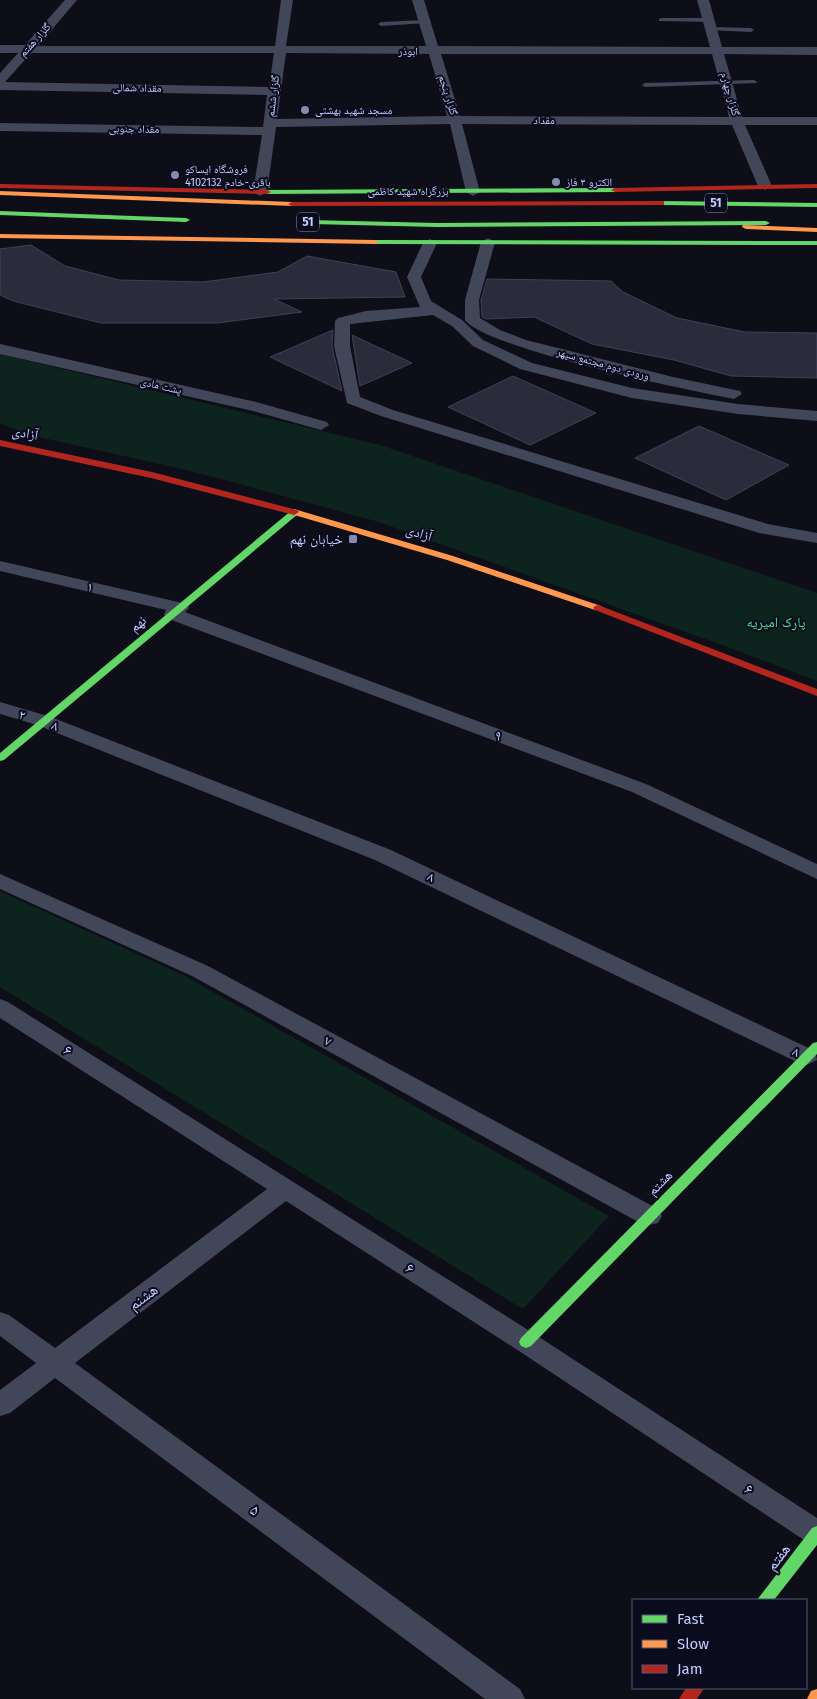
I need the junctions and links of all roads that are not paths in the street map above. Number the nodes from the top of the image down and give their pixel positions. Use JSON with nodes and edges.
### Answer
{"nodes":[{"id":1,"x":71,"y":0,"type":"edge"},
{"id":2,"x":287,"y":0,"type":"edge"},
{"id":3,"x":418,"y":0,"type":"edge"},
{"id":4,"x":703,"y":0,"type":"edge"},
{"id":5,"x":661,"y":20,"type":"dead end"},
{"id":6,"x":425,"y":22,"type":"junction"},
{"id":7,"x":381,"y":24,"type":"dead end"},
{"id":8,"x":710,"y":25,"type":"junction"},
{"id":9,"x":751,"y":30,"type":"dead end"},
{"id":10,"x":0,"y":48,"type":"edge"},
{"id":11,"x":27,"y":49,"type":"junction"},
{"id":12,"x":278,"y":50,"type":"junction"},
{"id":13,"x":434,"y":51,"type":"junction"},
{"id":14,"x":717,"y":51,"type":"junction"},
{"id":15,"x":817,"y":51,"type":"edge"},
{"id":16,"x":0,"y":80,"type":"edge"},
{"id":17,"x":754,"y":82,"type":"dead end"},
{"id":18,"x":727,"y":83,"type":"junction"},
{"id":19,"x":0,"y":86,"type":"edge"},
{"id":20,"x":646,"y":86,"type":"dead end"},
{"id":21,"x":274,"y":91,"type":"junction"},
{"id":22,"x":455,"y":120,"type":"junction"},
{"id":23,"x":738,"y":121,"type":"junction"},
{"id":24,"x":817,"y":121,"type":"edge"},
{"id":25,"x":270,"y":126,"type":"junction"},
{"id":26,"x":0,"y":127,"type":"edge"},
{"id":27,"x":0,"y":186,"type":"edge"},
{"id":28,"x":766,"y":186,"type":"junction"},
{"id":29,"x":817,"y":186,"type":"edge"},
{"id":30,"x":39,"y":187,"type":"junction"},
{"id":31,"x":260,"y":192,"type":"junction"},
{"id":32,"x":473,"y":192,"type":"junction"},
{"id":33,"x":0,"y":193,"type":"edge"},
{"id":34,"x":817,"y":193,"type":"edge"},
{"id":35,"x":193,"y":202,"type":"junction"},
{"id":36,"x":614,"y":202,"type":"junction"},
{"id":37,"x":817,"y":205,"type":"edge"},
{"id":38,"x":0,"y":213,"type":"edge"},
{"id":39,"x":194,"y":220,"type":"dead end"},
{"id":40,"x":301,"y":222,"type":"dead end"},
{"id":41,"x":617,"y":223,"type":"junction"},
{"id":42,"x":817,"y":223,"type":"edge"},
{"id":43,"x":817,"y":230,"type":"edge"},
{"id":44,"x":0,"y":236,"type":"edge"},
{"id":45,"x":430,"y":242,"type":"junction"},
{"id":46,"x":488,"y":242,"type":"junction"},
{"id":47,"x":817,"y":243,"type":"edge"},
{"id":48,"x":436,"y":310,"type":"junction"},
{"id":49,"x":0,"y":349,"type":"edge"},
{"id":50,"x":817,"y":403,"type":"edge"},
{"id":51,"x":817,"y":416,"type":"edge"},
{"id":52,"x":321,"y":425,"type":"dead end"},
{"id":53,"x":0,"y":436,"type":"edge"},
{"id":54,"x":0,"y":443,"type":"edge"},
{"id":55,"x":75,"y":457,"type":"junction"},
{"id":56,"x":295,"y":512,"type":"junction"},
{"id":57,"x":817,"y":538,"type":"edge"},
{"id":58,"x":0,"y":566,"type":"edge"},
{"id":59,"x":177,"y":611,"type":"junction"},
{"id":60,"x":817,"y":693,"type":"edge"},
{"id":61,"x":0,"y":708,"type":"edge"},
{"id":62,"x":44,"y":721,"type":"junction"},
{"id":63,"x":0,"y":758,"type":"edge"},
{"id":64,"x":817,"y":872,"type":"edge"},
{"id":65,"x":0,"y":881,"type":"edge"},
{"id":66,"x":0,"y":1007,"type":"edge"},
{"id":67,"x":812,"y":1052,"type":"edge"},
{"id":68,"x":285,"y":1189,"type":"junction"},
{"id":69,"x":649,"y":1216,"type":"junction"},
{"id":70,"x":0,"y":1322,"type":"edge"},
{"id":71,"x":526,"y":1342,"type":"junction"},
{"id":72,"x":56,"y":1363,"type":"junction"},
{"id":73,"x":0,"y":1406,"type":"edge"},
{"id":74,"x":817,"y":1533,"type":"edge"},
{"id":75,"x":765,"y":1599,"type":"edge"},
{"id":76,"x":695,"y":1689,"type":"edge"},
{"id":77,"x":509,"y":1699,"type":"edge"},
{"id":78,"x":687,"y":1699,"type":"edge"}],
"edges":[{"from":1,"to":11,"type":"street","name":"گلزار هفتم"},
{"from":2,"to":12,"type":"street","name":"گلزار ششم"},
{"from":3,"to":6,"type":"street","name":"گلزار پنجم"},
{"from":4,"to":8,"type":"street","name":"گلزار چهارم"},
{"from":5,"to":8,"type":"lane"},
{"from":6,"to":7,"type":"lane"},
{"from":6,"to":13,"type":"street","name":"گلزار پنجم"},
{"from":8,"to":9,"type":"lane"},
{"from":8,"to":14,"type":"street","name":"گلزار چهارم"},
{"from":10,"to":11,"type":"street","name":"ابوذر"},
{"from":11,"to":12,"type":"street","name":"ابوذر"},
{"from":11,"to":16,"type":"street","name":"گلزار هفتم"},
{"from":12,"to":13,"type":"street","name":"ابوذر"},
{"from":12,"to":21,"type":"street","name":"گلزار ششم"},
{"from":13,"to":14,"type":"street","name":"ابوذر"},
{"from":13,"to":22,"type":"street","name":"گلزار پنجم"},
{"from":14,"to":15,"type":"street","name":"ابوذر"},
{"from":14,"to":18,"type":"street","name":"گلزار چهارم"},
{"from":17,"to":18,"type":"lane"},
{"from":18,"to":20,"type":"lane"},
{"from":18,"to":23,"type":"street","name":"گلزار چهارم"},
{"from":19,"to":21,"type":"street","name":"مقداد شمالی"},
{"from":21,"to":25,"type":"street","name":"گلزار ششم"},
{"from":22,"to":23,"type":"street","name":"مقداد"},
{"from":22,"to":25,"type":"street","name":"مقداد"},
{"from":22,"to":32,"type":"street","name":"گلزار پنجم"},
{"from":23,"to":24,"type":"street","name":"مقداد"},
{"from":23,"to":28,"type":"street","name":"گلزار چهارم"},
{"from":25,"to":26,"type":"street","name":"مقداد جنوبی"},
{"from":25,"to":31,"type":"street","name":"گلزار ششم"},
{"from":27,"to":30,"type":"main road","name":"بزرگراه شهید کاظمی"},
{"from":28,"to":29,"type":"main road","name":"بزرگراه شهید کاظمی"},
{"from":28,"to":32,"type":"main road","name":"بزرگراه شهید کاظمی"},
{"from":30,"to":31,"type":"main road","name":"بزرگراه شهید کاظمی"},
{"from":30,"to":35,"type":"main road"},
{"from":31,"to":32,"type":"main road","name":"بزرگراه شهید کاظمی"},
{"from":33,"to":35,"type":"main road","name":"بزرگراه شهید کاظمی","number":"51"},
{"from":34,"to":36,"type":"main road"},
{"from":35,"to":36,"type":"main road","name":"بزرگراه شهید کاظمی","number":"51"},
{"from":36,"to":37,"type":"main road","name":"بزرگراه شهید کاظمی","number":"51"},
{"from":38,"to":39,"type":"main road"},
{"from":40,"to":41,"type":"main road","number":"51"},
{"from":41,"to":42,"type":"main road","number":"51"},
{"from":41,"to":43,"type":"main road"},
{"from":44,"to":45,"type":"main road"},
{"from":45,"to":46,"type":"main road"},
{"from":45,"to":48,"type":"street"},
{"from":46,"to":47,"type":"main road"},
{"from":46,"to":50,"type":"street","name":"ورودی دوم مجتمع سپهر"},
{"from":48,"to":51,"type":"street"},
{"from":48,"to":57,"type":"street"},
{"from":49,"to":52,"type":"street","name":"پشت مادی"},
{"from":53,"to":55,"type":"main road"},
{"from":54,"to":55,"type":"main road","name":"آزادی"},
{"from":55,"to":56,"type":"main road","name":"آزادی"},
{"from":56,"to":59,"type":"main road","name":"نهم"},
{"from":56,"to":60,"type":"main road","name":"آزادی"},
{"from":58,"to":59,"type":"street","name":"۱"},
{"from":59,"to":62,"type":"main road","name":"نهم"},
{"from":59,"to":64,"type":"street","name":"۹"},
{"from":61,"to":62,"type":"street","name":"۲"},
{"from":62,"to":63,"type":"main road","name":"نهم"},
{"from":62,"to":67,"type":"street","name":"۸"},
{"from":65,"to":69,"type":"street","name":"۷"},
{"from":66,"to":68,"type":"street","name":"۶"},
{"from":67,"to":69,"type":"main road","name":"هشتم"},
{"from":68,"to":71,"type":"street","name":"۶"},
{"from":68,"to":72,"type":"street","name":"هشنم"},
{"from":69,"to":71,"type":"main road","name":"هشتم"},
{"from":70,"to":72,"type":"street","name":"۵"},
{"from":71,"to":74,"type":"street","name":"۶"},
{"from":72,"to":73,"type":"street","name":"هشنم"},
{"from":72,"to":77,"type":"street","name":"۵"},
{"from":74,"to":75,"type":"main road","name":"هفتم"},
{"from":76,"to":78,"type":"main road"}]}
